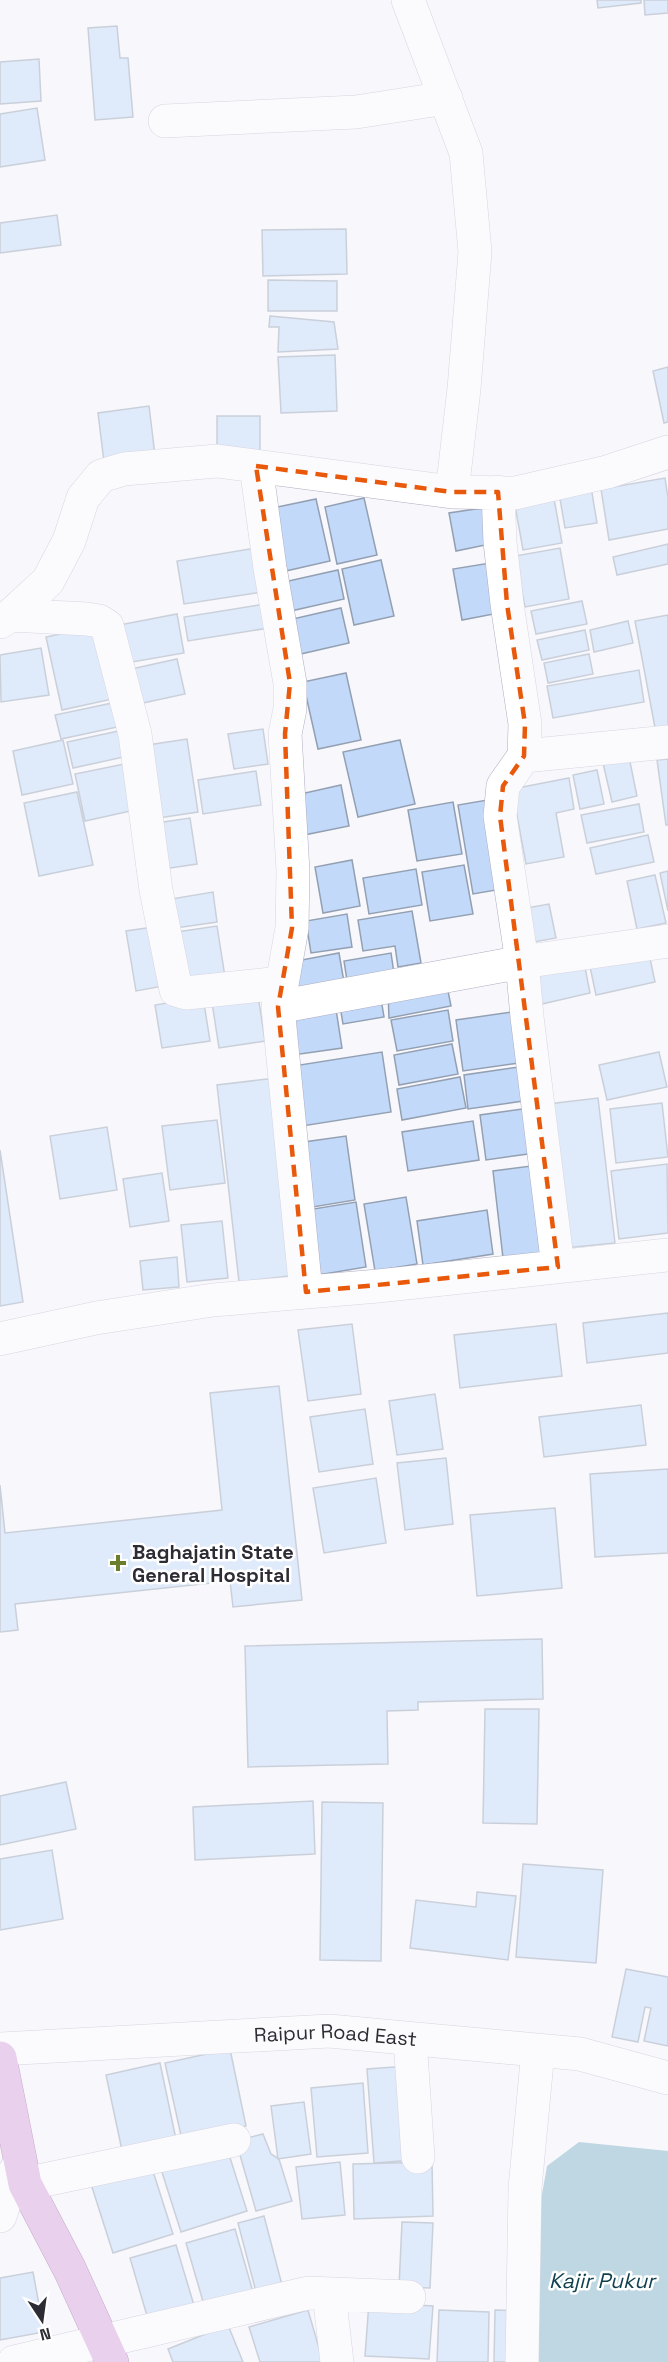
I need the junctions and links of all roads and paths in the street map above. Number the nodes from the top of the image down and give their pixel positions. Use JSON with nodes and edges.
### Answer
{"nodes":[{"id":1,"x":408,"y":0,"type":"edge"},
{"id":2,"x":446,"y":98,"type":"junction"},
{"id":3,"x":165,"y":121,"type":"dead end"},
{"id":4,"x":668,"y":452,"type":"edge"},
{"id":5,"x":256,"y":466,"type":"junction"},
{"id":6,"x":453,"y":492,"type":"junction"},
{"id":7,"x":498,"y":492,"type":"junction"},
{"id":8,"x":6,"y":619,"type":"edge"},
{"id":9,"x":668,"y":742,"type":"edge"},
{"id":10,"x":524,"y":756,"type":"junction"},
{"id":11,"x":668,"y":941,"type":"edge"},
{"id":12,"x":522,"y":962,"type":"junction"},
{"id":13,"x":279,"y":995,"type":"junction"},
{"id":14,"x":668,"y":1255,"type":"edge"},
{"id":15,"x":558,"y":1267,"type":"junction"},
{"id":16,"x":306,"y":1292,"type":"junction"},
{"id":17,"x":0,"y":1339,"type":"edge"},
{"id":18,"x":410,"y":2039,"type":"junction"},
{"id":19,"x":0,"y":2049,"type":"edge"},
{"id":20,"x":538,"y":2050,"type":"junction"},
{"id":21,"x":0,"y":2058,"type":"edge"},
{"id":22,"x":668,"y":2078,"type":"edge"},
{"id":23,"x":0,"y":2139,"type":"edge"},
{"id":24,"x":234,"y":2140,"type":"dead end"},
{"id":25,"x":418,"y":2157,"type":"dead end"},
{"id":26,"x":20,"y":2178,"type":"junction"},
{"id":27,"x":0,"y":2216,"type":"edge"},
{"id":28,"x":329,"y":2294,"type":"junction"},
{"id":29,"x":409,"y":2297,"type":"dead end"},
{"id":30,"x":107,"y":2352,"type":"edge"},
{"id":31,"x":14,"y":2362,"type":"edge"},
{"id":32,"x":337,"y":2362,"type":"edge"},
{"id":33,"x":522,"y":2362,"type":"edge"}],
"edges":[{"from":1,"to":2,"type":"street"},
{"from":2,"to":3,"type":"street"},
{"from":2,"to":6,"type":"street"},
{"from":4,"to":7,"type":"street"},
{"from":5,"to":6,"type":"street"},
{"from":5,"to":8,"type":"street"},
{"from":5,"to":13,"type":"street"},
{"from":6,"to":7,"type":"street"},
{"from":7,"to":10,"type":"street"},
{"from":8,"to":13,"type":"street"},
{"from":9,"to":10,"type":"street"},
{"from":10,"to":12,"type":"street"},
{"from":11,"to":12,"type":"street"},
{"from":12,"to":13,"type":"street"},
{"from":12,"to":15,"type":"street"},
{"from":13,"to":16,"type":"street"},
{"from":14,"to":15,"type":"street"},
{"from":15,"to":16,"type":"street"},
{"from":16,"to":17,"type":"street"},
{"from":18,"to":19,"type":"street","name":"Raipur Road East"},
{"from":18,"to":20,"type":"street","name":"Raipur Road East"},
{"from":18,"to":25,"type":"street"},
{"from":20,"to":22,"type":"street","name":"Raipur Road East"},
{"from":20,"to":33,"type":"street"},
{"from":21,"to":26,"type":"main road"},
{"from":23,"to":26,"type":"main road"},
{"from":24,"to":26,"type":"street"},
{"from":26,"to":27,"type":"street"},
{"from":26,"to":30,"type":"main road"},
{"from":28,"to":29,"type":"street"},
{"from":28,"to":30,"type":"street"},
{"from":28,"to":32,"type":"street"},
{"from":30,"to":31,"type":"street"}]}
